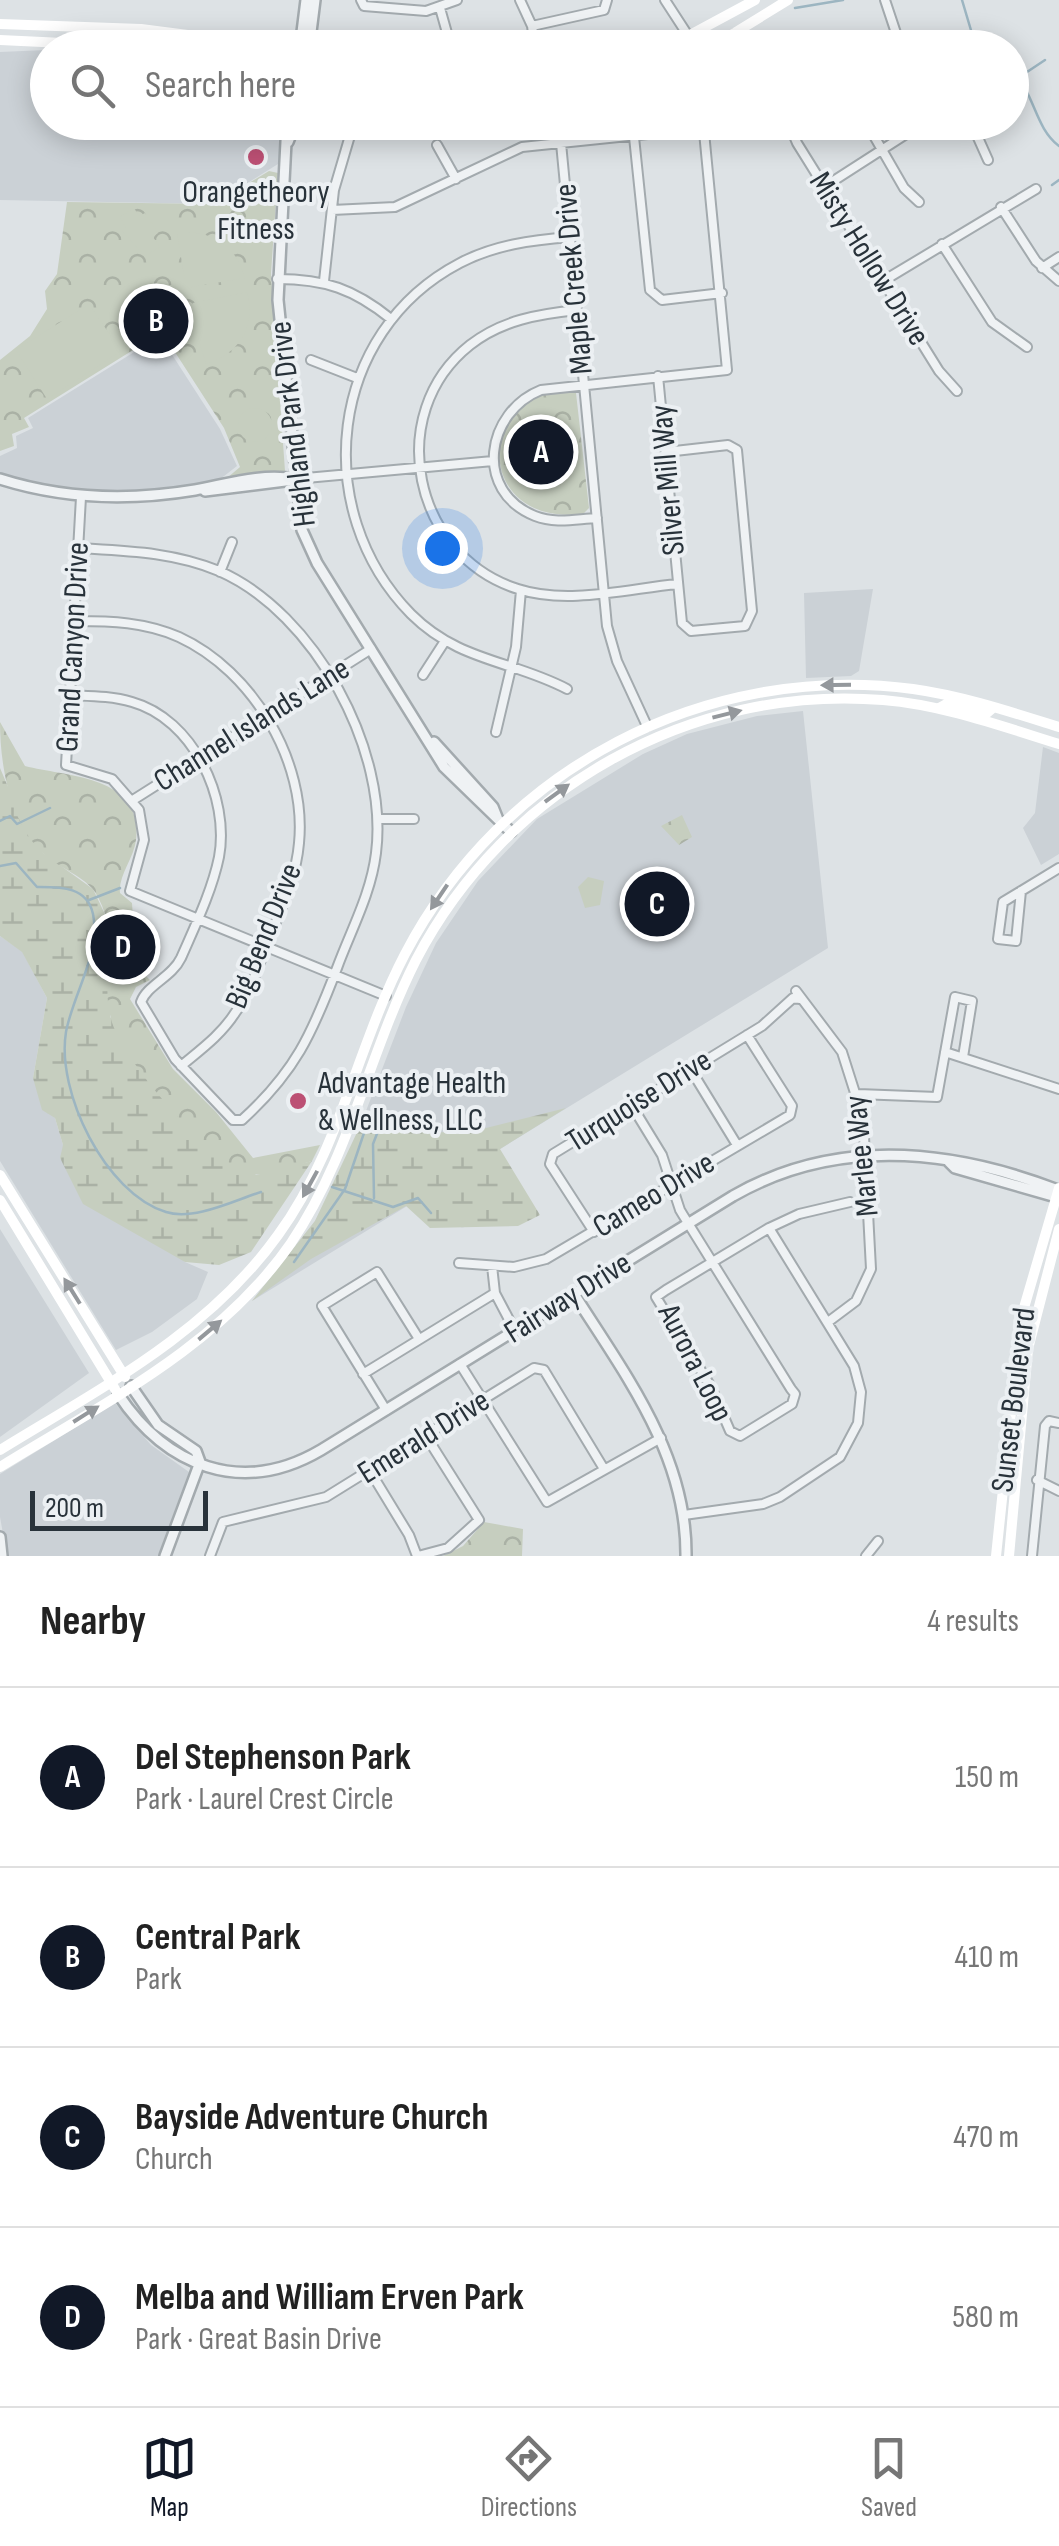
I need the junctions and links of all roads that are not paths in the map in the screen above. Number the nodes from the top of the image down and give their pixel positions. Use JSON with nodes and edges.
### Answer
{"nodes":[{"id":1,"x":306,"y":0,"type":"edge"},
{"id":2,"x":316,"y":0,"type":"edge"},
{"id":3,"x":361,"y":0,"type":"edge"},
{"id":4,"x":457,"y":0,"type":"edge"},
{"id":5,"x":520,"y":0,"type":"edge"},
{"id":6,"x":607,"y":0,"type":"edge"},
{"id":7,"x":755,"y":0,"type":"edge"},
{"id":8,"x":788,"y":0,"type":"edge"},
{"id":9,"x":886,"y":0,"type":"edge"},
{"id":10,"x":668,"y":1,"type":"edge"},
{"id":11,"x":440,"y":8,"type":"junction"},
{"id":12,"x":0,"y":24,"type":"edge"},
{"id":13,"x":532,"y":26,"type":"junction"},
{"id":14,"x":105,"y":30,"type":"edge"},
{"id":15,"x":302,"y":30,"type":"edge"},
{"id":16,"x":312,"y":30,"type":"edge"},
{"id":17,"x":446,"y":30,"type":"edge"},
{"id":18,"x":533,"y":30,"type":"edge"},
{"id":19,"x":684,"y":30,"type":"edge"},
{"id":20,"x":702,"y":30,"type":"edge"},
{"id":21,"x":741,"y":30,"type":"edge"},
{"id":22,"x":895,"y":30,"type":"edge"},
{"id":23,"x":0,"y":40,"type":"edge"},
{"id":24,"x":30,"y":41,"type":"edge"},
{"id":25,"x":350,"y":140,"type":"edge"},
{"id":26,"x":585,"y":140,"type":"edge"},
{"id":27,"x":634,"y":140,"type":"edge"},
{"id":28,"x":705,"y":140,"type":"edge"},
{"id":29,"x":798,"y":140,"type":"edge"},
{"id":30,"x":874,"y":140,"type":"edge"},
{"id":31,"x":898,"y":140,"type":"edge"},
{"id":32,"x":979,"y":140,"type":"edge"},
{"id":33,"x":288,"y":142,"type":"edge"},
{"id":34,"x":561,"y":142,"type":"junction"},
{"id":35,"x":437,"y":146,"type":"dead end"},
{"id":36,"x":880,"y":152,"type":"junction"},
{"id":37,"x":988,"y":160,"type":"dead end"},
{"id":38,"x":456,"y":178,"type":"junction"},
{"id":39,"x":824,"y":187,"type":"junction"},
{"id":40,"x":1036,"y":190,"type":"dead end"},
{"id":41,"x":919,"y":202,"type":"dead end"},
{"id":42,"x":1001,"y":207,"type":"junction"},
{"id":43,"x":332,"y":210,"type":"junction"},
{"id":44,"x":570,"y":237,"type":"junction"},
{"id":45,"x":942,"y":244,"type":"junction"},
{"id":46,"x":1059,"y":257,"type":"edge"},
{"id":47,"x":1042,"y":268,"type":"junction"},
{"id":48,"x":278,"y":280,"type":"junction"},
{"id":49,"x":324,"y":281,"type":"junction"},
{"id":50,"x":883,"y":281,"type":"junction"},
{"id":51,"x":1059,"y":281,"type":"edge"},
{"id":52,"x":722,"y":293,"type":"junction"},
{"id":53,"x":578,"y":310,"type":"junction"},
{"id":54,"x":391,"y":319,"type":"junction"},
{"id":55,"x":1026,"y":347,"type":"dead end"},
{"id":56,"x":311,"y":360,"type":"dead end"},
{"id":57,"x":658,"y":376,"type":"junction"},
{"id":58,"x":357,"y":378,"type":"junction"},
{"id":59,"x":584,"y":383,"type":"junction"},
{"id":60,"x":957,"y":390,"type":"dead end"},
{"id":61,"x":666,"y":452,"type":"junction"},
{"id":62,"x":492,"y":460,"type":"junction"},
{"id":63,"x":419,"y":469,"type":"junction"},
{"id":64,"x":345,"y":475,"type":"junction"},
{"id":65,"x":296,"y":479,"type":"junction"},
{"id":66,"x":0,"y":480,"type":"edge"},
{"id":67,"x":81,"y":497,"type":"junction"},
{"id":68,"x":597,"y":518,"type":"junction"},
{"id":69,"x":232,"y":542,"type":"dead end"},
{"id":70,"x":78,"y":548,"type":"junction"},
{"id":71,"x":220,"y":572,"type":"junction"},
{"id":72,"x":677,"y":584,"type":"junction"},
{"id":73,"x":521,"y":590,"type":"junction"},
{"id":74,"x":604,"y":592,"type":"junction"},
{"id":75,"x":74,"y":621,"type":"junction"},
{"id":76,"x":445,"y":641,"type":"junction"},
{"id":77,"x":371,"y":649,"type":"junction"},
{"id":78,"x":510,"y":668,"type":"junction"},
{"id":79,"x":423,"y":675,"type":"dead end"},
{"id":80,"x":328,"y":676,"type":"junction"},
{"id":81,"x":567,"y":688,"type":"dead end"},
{"id":82,"x":70,"y":695,"type":"junction"},
{"id":83,"x":994,"y":707,"type":"junction"},
{"id":84,"x":938,"y":708,"type":"junction"},
{"id":85,"x":264,"y":716,"type":"junction"},
{"id":86,"x":673,"y":716,"type":"junction"},
{"id":87,"x":1041,"y":722,"type":"junction"},
{"id":88,"x":647,"y":726,"type":"junction"},
{"id":89,"x":1005,"y":727,"type":"junction"},
{"id":90,"x":1059,"y":727,"type":"edge"},
{"id":91,"x":496,"y":732,"type":"dead end"},
{"id":92,"x":652,"y":739,"type":"junction"},
{"id":93,"x":1059,"y":744,"type":"edge"},
{"id":94,"x":198,"y":758,"type":"junction"},
{"id":95,"x":608,"y":760,"type":"junction"},
{"id":96,"x":133,"y":800,"type":"junction"},
{"id":97,"x":378,"y":819,"type":"junction"},
{"id":98,"x":414,"y":819,"type":"dead end"},
{"id":99,"x":499,"y":820,"type":"junction"},
{"id":100,"x":511,"y":832,"type":"junction"},
{"id":101,"x":1059,"y":869,"type":"edge"},
{"id":102,"x":1021,"y":891,"type":"junction"},
{"id":103,"x":196,"y":919,"type":"junction"},
{"id":104,"x":266,"y":946,"type":"junction"},
{"id":105,"x":335,"y":974,"type":"junction"},
{"id":106,"x":798,"y":995,"type":"joint"},
{"id":107,"x":386,"y":996,"type":"junction"},
{"id":108,"x":385,"y":1033,"type":"junction"},
{"id":109,"x":747,"y":1035,"type":"junction"},
{"id":110,"x":944,"y":1052,"type":"junction"},
{"id":111,"x":963,"y":1056,"type":"junction"},
{"id":112,"x":181,"y":1066,"type":"junction"},
{"id":113,"x":690,"y":1070,"type":"junction"},
{"id":114,"x":1059,"y":1089,"type":"edge"},
{"id":115,"x":858,"y":1094,"type":"junction"},
{"id":116,"x":632,"y":1106,"type":"junction"},
{"id":117,"x":737,"y":1145,"type":"junction"},
{"id":118,"x":865,"y":1155,"type":"junction"},
{"id":119,"x":0,"y":1175,"type":"edge"},
{"id":120,"x":670,"y":1184,"type":"junction"},
{"id":121,"x":1058,"y":1192,"type":"edge"},
{"id":122,"x":0,"y":1200,"type":"edge"},
{"id":123,"x":850,"y":1202,"type":"dead end"},
{"id":124,"x":688,"y":1224,"type":"junction"},
{"id":125,"x":33,"y":1228,"type":"junction"},
{"id":126,"x":769,"y":1228,"type":"junction"},
{"id":127,"x":1059,"y":1229,"type":"edge"},
{"id":128,"x":594,"y":1232,"type":"junction"},
{"id":129,"x":22,"y":1236,"type":"junction"},
{"id":130,"x":712,"y":1262,"type":"junction"},
{"id":131,"x":459,"y":1264,"type":"dead end"},
{"id":132,"x":492,"y":1266,"type":"junction"},
{"id":133,"x":495,"y":1293,"type":"junction"},
{"id":134,"x":574,"y":1294,"type":"junction"},
{"id":135,"x":828,"y":1322,"type":"junction"},
{"id":136,"x":514,"y":1331,"type":"junction"},
{"id":137,"x":419,"y":1340,"type":"junction"},
{"id":138,"x":460,"y":1364,"type":"junction"},
{"id":139,"x":123,"y":1374,"type":"junction"},
{"id":140,"x":363,"y":1374,"type":"junction"},
{"id":141,"x":111,"y":1381,"type":"junction"},
{"id":142,"x":131,"y":1386,"type":"junction"},
{"id":143,"x":118,"y":1394,"type":"junction"},
{"id":144,"x":483,"y":1401,"type":"junction"},
{"id":145,"x":386,"y":1410,"type":"junction"},
{"id":146,"x":1059,"y":1423,"type":"edge"},
{"id":147,"x":426,"y":1436,"type":"junction"},
{"id":148,"x":661,"y":1438,"type":"junction"},
{"id":149,"x":0,"y":1450,"type":"edge"},
{"id":150,"x":200,"y":1462,"type":"junction"},
{"id":151,"x":0,"y":1468,"type":"edge"},
{"id":152,"x":604,"y":1469,"type":"junction"},
{"id":153,"x":370,"y":1471,"type":"junction"},
{"id":154,"x":1037,"y":1480,"type":"junction"},
{"id":155,"x":1059,"y":1491,"type":"edge"},
{"id":156,"x":684,"y":1515,"type":"junction"},
{"id":157,"x":0,"y":1537,"type":"edge"},
{"id":158,"x":878,"y":1541,"type":"dead end"},
{"id":159,"x":2,"y":1556,"type":"edge"},
{"id":160,"x":165,"y":1556,"type":"edge"},
{"id":161,"x":210,"y":1556,"type":"edge"},
{"id":162,"x":418,"y":1556,"type":"edge"},
{"id":163,"x":686,"y":1556,"type":"edge"},
{"id":164,"x":866,"y":1556,"type":"edge"},
{"id":165,"x":996,"y":1556,"type":"edge"},
{"id":166,"x":1009,"y":1556,"type":"edge"},
{"id":167,"x":1032,"y":1556,"type":"edge"}],
"edges":[{"from":1,"to":15,"type":"street"},
{"from":2,"to":16,"type":"street"},
{"from":3,"to":11,"type":"street"},
{"from":4,"to":11,"type":"street"},
{"from":5,"to":13,"type":"street"},
{"from":6,"to":13,"type":"street"},
{"from":7,"to":20,"type":"main road"},
{"from":8,"to":21,"type":"main road"},
{"from":9,"to":22,"type":"street"},
{"from":10,"to":19,"type":"street"},
{"from":11,"to":17,"type":"street"},
{"from":12,"to":14,"type":"main road"},
{"from":13,"to":18,"type":"street"},
{"from":23,"to":24,"type":"main road"},
{"from":25,"to":43,"type":"street"},
{"from":26,"to":34,"type":"street"},
{"from":27,"to":52,"type":"street"},
{"from":28,"to":52,"type":"street"},
{"from":29,"to":39,"type":"street","name":"Misty Hollow Drive"},
{"from":30,"to":36,"type":"street"},
{"from":31,"to":36,"type":"street"},
{"from":32,"to":37,"type":"street"},
{"from":33,"to":48,"type":"street","name":"Highland Park Drive"},
{"from":34,"to":38,"type":"street"},
{"from":34,"to":44,"type":"street","name":"Maple Creek Drive"},
{"from":35,"to":38,"type":"street"},
{"from":36,"to":39,"type":"street"},
{"from":36,"to":41,"type":"street"},
{"from":38,"to":43,"type":"street"},
{"from":39,"to":50,"type":"street","name":"Misty Hollow Drive"},
{"from":40,"to":42,"type":"street"},
{"from":42,"to":45,"type":"street"},
{"from":42,"to":47,"type":"street"},
{"from":43,"to":49,"type":"street"},
{"from":44,"to":53,"type":"street","name":"Maple Creek Drive"},
{"from":44,"to":54,"type":"street"},
{"from":45,"to":50,"type":"street"},
{"from":45,"to":55,"type":"street"},
{"from":46,"to":47,"type":"street"},
{"from":47,"to":51,"type":"street"},
{"from":48,"to":49,"type":"street"},
{"from":48,"to":65,"type":"street","name":"Highland Park Drive"},
{"from":49,"to":54,"type":"street"},
{"from":50,"to":60,"type":"street","name":"Misty Hollow Drive"},
{"from":52,"to":57,"type":"street"},
{"from":53,"to":59,"type":"street","name":"Maple Creek Drive"},
{"from":53,"to":63,"type":"street"},
{"from":54,"to":58,"type":"street"},
{"from":56,"to":58,"type":"street"},
{"from":57,"to":59,"type":"street"},
{"from":57,"to":61,"type":"street","name":"Silver Mill Way"},
{"from":58,"to":64,"type":"street"},
{"from":59,"to":62,"type":"street"},
{"from":59,"to":68,"type":"street","name":"Maple Creek Drive"},
{"from":61,"to":72,"type":"street","name":"Silver Mill Way"},
{"from":61,"to":72,"type":"street","name":"Silver Mill Way"},
{"from":62,"to":63,"type":"street"},
{"from":62,"to":68,"type":"street"},
{"from":63,"to":64,"type":"street"},
{"from":63,"to":73,"type":"street"},
{"from":64,"to":65,"type":"street"},
{"from":64,"to":76,"type":"street"},
{"from":65,"to":67,"type":"street"},
{"from":65,"to":77,"type":"street","name":"Highland Park Drive"},
{"from":66,"to":67,"type":"street"},
{"from":67,"to":70,"type":"street","name":"Grand Canyon Drive"},
{"from":68,"to":74,"type":"street","name":"Maple Creek Drive"},
{"from":69,"to":71,"type":"street"},
{"from":70,"to":71,"type":"street"},
{"from":70,"to":75,"type":"street","name":"Grand Canyon Drive"},
{"from":71,"to":80,"type":"street"},
{"from":72,"to":74,"type":"street"},
{"from":73,"to":74,"type":"street"},
{"from":73,"to":78,"type":"street"},
{"from":74,"to":88,"type":"street","name":"Maple Creek Drive"},
{"from":75,"to":82,"type":"street","name":"Grand Canyon Drive"},
{"from":75,"to":85,"type":"street","name":"Big Bend Drive"},
{"from":76,"to":78,"type":"street"},
{"from":76,"to":79,"type":"street"},
{"from":77,"to":80,"type":"street","name":"Channel Islands Lane"},
{"from":77,"to":99,"type":"street","name":"Highland Park Drive"},
{"from":78,"to":81,"type":"street"},
{"from":78,"to":91,"type":"street"},
{"from":80,"to":85,"type":"street","name":"Channel Islands Lane"},
{"from":80,"to":97,"type":"street"},
{"from":82,"to":94,"type":"street"},
{"from":82,"to":96,"type":"street","name":"Grand Canyon Drive"},
{"from":83,"to":84,"type":"main road"},
{"from":83,"to":86,"type":"main road","one_way":true},
{"from":83,"to":87,"type":"main road"},
{"from":84,"to":89,"type":"main road"},
{"from":92,"to":84,"type":"main road","one_way":true},
{"from":85,"to":94,"type":"street","name":"Channel Islands Lane"},
{"from":85,"to":104,"type":"street","name":"Big Bend Drive"},
{"from":86,"to":88,"type":"main road"},
{"from":86,"to":92,"type":"main road"},
{"from":87,"to":89,"type":"main road"},
{"from":87,"to":90,"type":"main road"},
{"from":88,"to":95,"type":"main road"},
{"from":88,"to":99,"type":"main road"},
{"from":89,"to":93,"type":"main road"},
{"from":92,"to":95,"type":"main road"},
{"from":94,"to":96,"type":"street","name":"Channel Islands Lane"},
{"from":94,"to":103,"type":"street"},
{"from":100,"to":95,"type":"main road","one_way":true},
{"from":96,"to":103,"type":"street"},
{"from":97,"to":98,"type":"street"},
{"from":97,"to":105,"type":"street"},
{"from":99,"to":100,"type":"street","name":"Highland Park Drive"},
{"from":99,"to":107,"type":"main road","one_way":true},
{"from":100,"to":108,"type":"main road"},
{"from":101,"to":102,"type":"street"},
{"from":102,"to":102,"type":"street"},
{"from":103,"to":104,"type":"street"},
{"from":103,"to":112,"type":"street"},
{"from":104,"to":105,"type":"street"},
{"from":104,"to":112,"type":"street","name":"Big Bend Drive"},
{"from":105,"to":107,"type":"street"},
{"from":105,"to":112,"type":"street"},
{"from":106,"to":109,"type":"street","name":"Turquoise Drive"},
{"from":106,"to":115,"type":"street","name":"Marlee Way"},
{"from":107,"to":108,"type":"main road"},
{"from":107,"to":139,"type":"main road","one_way":true},
{"from":142,"to":108,"type":"main road","one_way":true},
{"from":109,"to":113,"type":"street","name":"Turquoise Drive"},
{"from":109,"to":117,"type":"street","name":"Cameo Drive"},
{"from":110,"to":111,"type":"street"},
{"from":110,"to":111,"type":"street"},
{"from":110,"to":115,"type":"street"},
{"from":111,"to":114,"type":"street"},
{"from":113,"to":116,"type":"street","name":"Turquoise Drive"},
{"from":113,"to":117,"type":"street"},
{"from":115,"to":118,"type":"street","name":"Marlee Way"},
{"from":116,"to":120,"type":"street","name":"Aurora Loop"},
{"from":116,"to":128,"type":"street","name":"Turquoise Drive"},
{"from":117,"to":120,"type":"street","name":"Cameo Drive"},
{"from":118,"to":121,"type":"street","name":"Fairway Drive"},
{"from":118,"to":124,"type":"street","name":"Fairway Drive"},
{"from":118,"to":135,"type":"street","name":"Marlee Way"},
{"from":119,"to":125,"type":"main road"},
{"from":120,"to":124,"type":"street","name":"Aurora Loop"},
{"from":120,"to":128,"type":"street","name":"Cameo Drive"},
{"from":121,"to":165,"type":"main road","name":"Sunset Boulevard"},
{"from":122,"to":129,"type":"main road","name":"Fairway Drive"},
{"from":123,"to":126,"type":"street"},
{"from":124,"to":130,"type":"street","name":"Aurora Loop"},
{"from":124,"to":134,"type":"street","name":"Fairway Drive"},
{"from":125,"to":129,"type":"main road"},
{"from":139,"to":125,"type":"main road","one_way":true},
{"from":126,"to":130,"type":"street"},
{"from":126,"to":135,"type":"street"},
{"from":127,"to":166,"type":"main road","name":"Sunset Boulevard"},
{"from":128,"to":132,"type":"street","name":"Cameo Drive"},
{"from":129,"to":141,"type":"main road","name":"Fairway Drive"},
{"from":130,"to":130,"type":"street","name":"Aurora Loop"},
{"from":131,"to":132,"type":"street","name":"Cameo Drive"},
{"from":132,"to":133,"type":"street"},
{"from":133,"to":136,"type":"street"},
{"from":133,"to":137,"type":"street"},
{"from":134,"to":136,"type":"street","name":"Fairway Drive"},
{"from":134,"to":148,"type":"street"},
{"from":135,"to":156,"type":"street"},
{"from":136,"to":138,"type":"street","name":"Fairway Drive"},
{"from":137,"to":140,"type":"street"},
{"from":137,"to":140,"type":"street"},
{"from":138,"to":144,"type":"street"},
{"from":138,"to":145,"type":"street","name":"Fairway Drive"},
{"from":139,"to":141,"type":"main road"},
{"from":139,"to":142,"type":"main road"},
{"from":140,"to":145,"type":"street"},
{"from":141,"to":143,"type":"main road","name":"Fairway Drive"},
{"from":141,"to":149,"type":"main road"},
{"from":142,"to":143,"type":"main road"},
{"from":142,"to":150,"type":"street"},
{"from":143,"to":150,"type":"street","name":"Fairway Drive"},
{"from":151,"to":143,"type":"main road","one_way":true},
{"from":144,"to":147,"type":"street","name":"Emerald Drive"},
{"from":144,"to":152,"type":"street"},
{"from":144,"to":152,"type":"street","name":"Emerald Drive"},
{"from":145,"to":150,"type":"street","name":"Fairway Drive"},
{"from":146,"to":154,"type":"street"},
{"from":147,"to":153,"type":"street","name":"Emerald Drive"},
{"from":147,"to":162,"type":"street"},
{"from":148,"to":152,"type":"street"},
{"from":148,"to":156,"type":"street"},
{"from":150,"to":160,"type":"street"},
{"from":153,"to":161,"type":"street","name":"Emerald Drive"},
{"from":153,"to":162,"type":"street"},
{"from":154,"to":155,"type":"street"},
{"from":154,"to":167,"type":"street"},
{"from":156,"to":163,"type":"street"},
{"from":157,"to":159,"type":"street"},
{"from":158,"to":164,"type":"street"}]}
